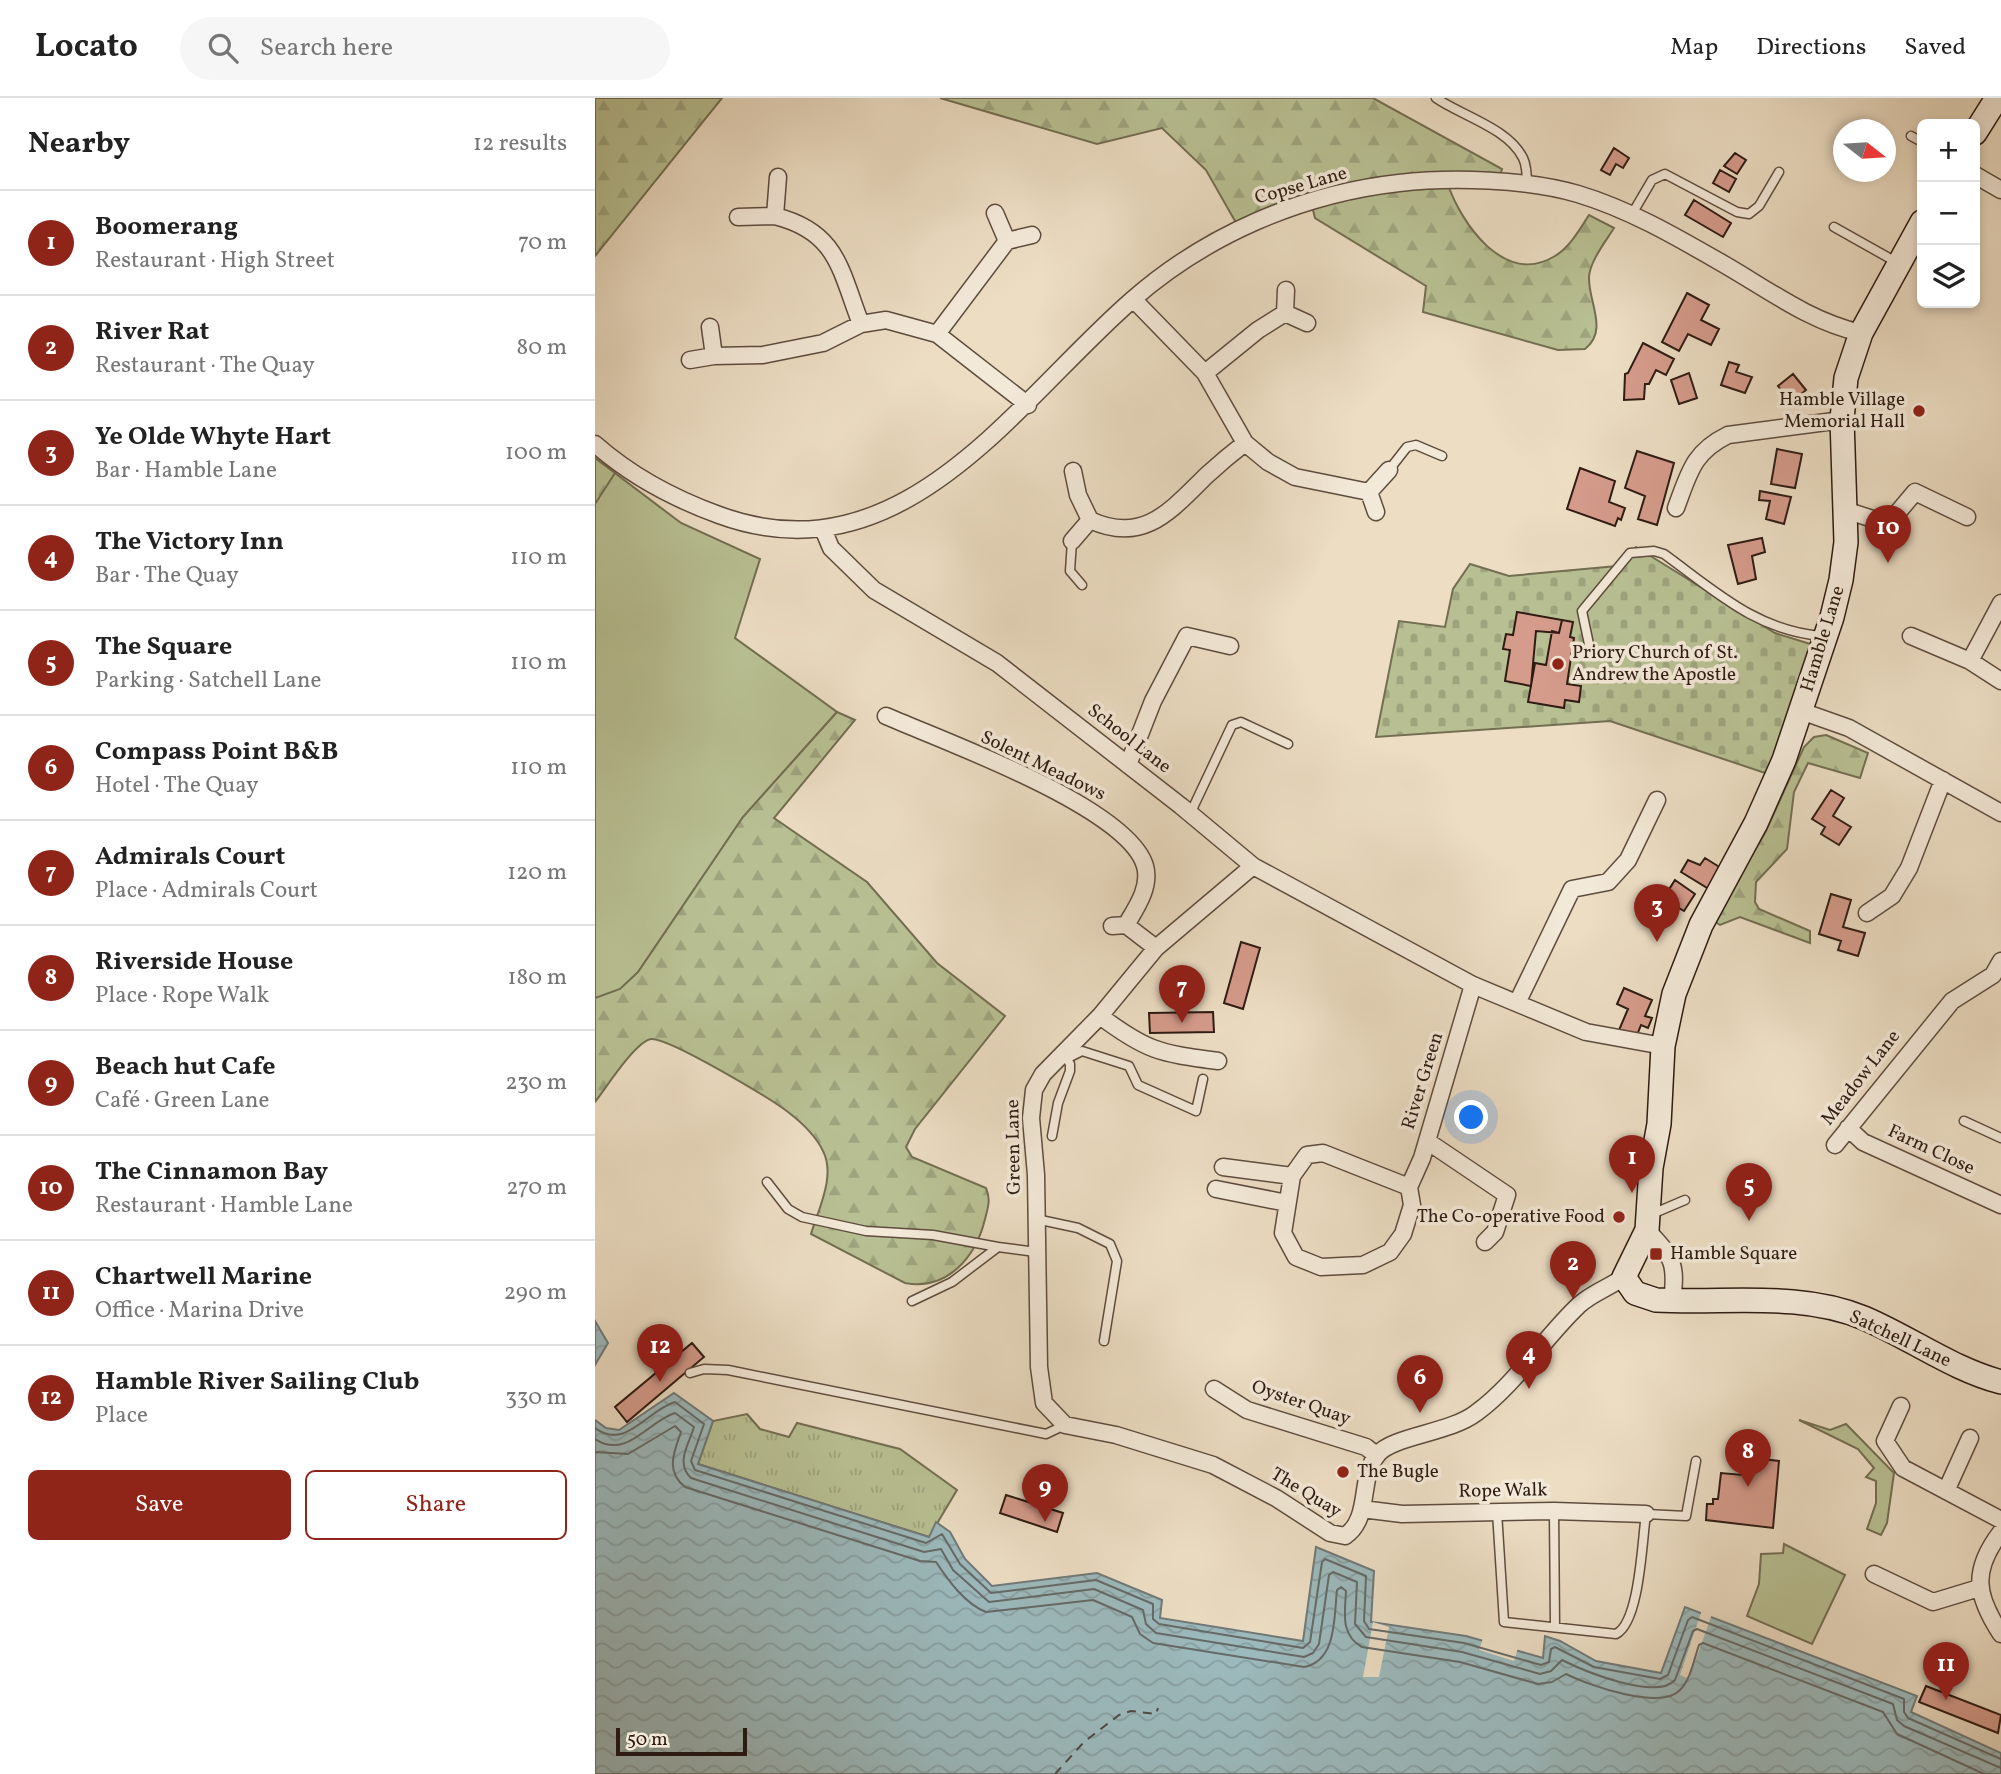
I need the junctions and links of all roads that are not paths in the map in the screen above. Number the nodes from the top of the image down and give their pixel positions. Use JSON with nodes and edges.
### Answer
{"nodes":[{"id":1,"x":1437,"y":98,"type":"edge"},
{"id":2,"x":1997,"y":98,"type":"edge"},
{"id":3,"x":1980,"y":125,"type":"edge"},
{"id":4,"x":1911,"y":136,"type":"dead end"},
{"id":5,"x":1917,"y":139,"type":"edge"},
{"id":6,"x":1779,"y":172,"type":"dead end"},
{"id":7,"x":778,"y":177,"type":"dead end"},
{"id":8,"x":1980,"y":178,"type":"edge"},
{"id":9,"x":1527,"y":186,"type":"junction"},
{"id":10,"x":2001,"y":190,"type":"edge"},
{"id":11,"x":995,"y":213,"type":"dead end"},
{"id":12,"x":1632,"y":214,"type":"junction"},
{"id":13,"x":775,"y":216,"type":"junction"},
{"id":14,"x":737,"y":217,"type":"dead end"},
{"id":15,"x":1834,"y":227,"type":"dead end"},
{"id":16,"x":1917,"y":231,"type":"edge"},
{"id":17,"x":1032,"y":235,"type":"dead end"},
{"id":18,"x":1007,"y":241,"type":"junction"},
{"id":19,"x":1898,"y":263,"type":"junction"},
{"id":20,"x":1286,"y":290,"type":"dead end"},
{"id":21,"x":1133,"y":299,"type":"junction"},
{"id":22,"x":1285,"y":313,"type":"junction"},
{"id":23,"x":1307,"y":323,"type":"dead end"},
{"id":24,"x":861,"y":324,"type":"junction"},
{"id":25,"x":710,"y":327,"type":"dead end"},
{"id":26,"x":1861,"y":333,"type":"junction"},
{"id":27,"x":937,"y":334,"type":"junction"},
{"id":28,"x":714,"y":356,"type":"junction"},
{"id":29,"x":690,"y":360,"type":"dead end"},
{"id":30,"x":1205,"y":373,"type":"junction"},
{"id":31,"x":1028,"y":405,"type":"junction"},
{"id":32,"x":1842,"y":420,"type":"junction"},
{"id":33,"x":1245,"y":443,"type":"junction"},
{"id":34,"x":595,"y":444,"type":"edge"},
{"id":35,"x":1442,"y":456,"type":"dead end"},
{"id":36,"x":1389,"y":470,"type":"joint"},
{"id":37,"x":1073,"y":471,"type":"dead end"},
{"id":38,"x":1369,"y":492,"type":"junction"},
{"id":39,"x":1677,"y":508,"type":"dead end"},
{"id":40,"x":1845,"y":510,"type":"junction"},
{"id":41,"x":1376,"y":512,"type":"dead end"},
{"id":42,"x":1967,"y":517,"type":"dead end"},
{"id":43,"x":1090,"y":520,"type":"junction"},
{"id":44,"x":823,"y":528,"type":"junction"},
{"id":45,"x":1072,"y":541,"type":"joint"},
{"id":46,"x":1082,"y":586,"type":"dead end"},
{"id":47,"x":2001,"y":603,"type":"edge"},
{"id":48,"x":1911,"y":636,"type":"dead end"},
{"id":49,"x":1825,"y":637,"type":"junction"},
{"id":50,"x":1230,"y":646,"type":"dead end"},
{"id":51,"x":1590,"y":649,"type":"dead end"},
{"id":52,"x":1970,"y":661,"type":"junction"},
{"id":53,"x":2001,"y":681,"type":"edge"},
{"id":54,"x":1801,"y":711,"type":"junction"},
{"id":55,"x":887,"y":716,"type":"dead end"},
{"id":56,"x":1288,"y":744,"type":"dead end"},
{"id":57,"x":1128,"y":765,"type":"junction"},
{"id":58,"x":1943,"y":780,"type":"junction"},
{"id":59,"x":1657,"y":800,"type":"dead end"},
{"id":60,"x":2001,"y":813,"type":"edge"},
{"id":61,"x":1191,"y":814,"type":"junction"},
{"id":62,"x":1253,"y":866,"type":"junction"},
{"id":63,"x":1867,"y":913,"type":"dead end"},
{"id":64,"x":1156,"y":948,"type":"junction"},
{"id":65,"x":1998,"y":973,"type":"edge"},
{"id":66,"x":1473,"y":985,"type":"junction"},
{"id":67,"x":1517,"y":1003,"type":"junction"},
{"id":68,"x":1100,"y":1016,"type":"junction"},
{"id":69,"x":1663,"y":1046,"type":"junction"},
{"id":70,"x":1065,"y":1056,"type":"junction"},
{"id":71,"x":1218,"y":1061,"type":"dead end"},
{"id":72,"x":1203,"y":1079,"type":"dead end"},
{"id":73,"x":1964,"y":1121,"type":"dead end"},
{"id":74,"x":1848,"y":1128,"type":"junction"},
{"id":75,"x":1052,"y":1136,"type":"dead end"},
{"id":76,"x":2001,"y":1138,"type":"edge"},
{"id":77,"x":1427,"y":1141,"type":"junction"},
{"id":78,"x":1835,"y":1145,"type":"dead end"},
{"id":79,"x":1223,"y":1167,"type":"dead end"},
{"id":80,"x":1292,"y":1176,"type":"junction"},
{"id":81,"x":767,"y":1182,"type":"dead end"},
{"id":82,"x":1409,"y":1187,"type":"junction"},
{"id":83,"x":1216,"y":1189,"type":"dead end"},
{"id":84,"x":1685,"y":1200,"type":"dead end"},
{"id":85,"x":1287,"y":1203,"type":"junction"},
{"id":86,"x":2001,"y":1205,"type":"edge"},
{"id":87,"x":1036,"y":1219,"type":"junction"},
{"id":88,"x":1648,"y":1223,"type":"junction"},
{"id":89,"x":1485,"y":1242,"type":"dead end"},
{"id":90,"x":998,"y":1247,"type":"junction"},
{"id":91,"x":1036,"y":1252,"type":"junction"},
{"id":92,"x":1624,"y":1277,"type":"junction"},
{"id":93,"x":912,"y":1301,"type":"dead end"},
{"id":94,"x":1672,"y":1301,"type":"junction"},
{"id":95,"x":1104,"y":1340,"type":"dead end"},
{"id":96,"x":690,"y":1373,"type":"dead end"},
{"id":97,"x":2001,"y":1382,"type":"edge"},
{"id":98,"x":1214,"y":1389,"type":"dead end"},
{"id":99,"x":1901,"y":1406,"type":"dead end"},
{"id":100,"x":1065,"y":1425,"type":"junction"},
{"id":101,"x":1970,"y":1438,"type":"dead end"},
{"id":102,"x":1376,"y":1455,"type":"junction"},
{"id":103,"x":1696,"y":1461,"type":"dead end"},
{"id":104,"x":1946,"y":1491,"type":"junction"},
{"id":105,"x":1362,"y":1509,"type":"junction"},
{"id":106,"x":1555,"y":1511,"type":"junction"},
{"id":107,"x":1497,"y":1512,"type":"junction"},
{"id":108,"x":1646,"y":1514,"type":"junction"},
{"id":109,"x":2001,"y":1520,"type":"edge"},
{"id":110,"x":2001,"y":1532,"type":"edge"},
{"id":111,"x":1874,"y":1574,"type":"dead end"},
{"id":112,"x":1979,"y":1588,"type":"junction"},
{"id":113,"x":1555,"y":1626,"type":"junction"},
{"id":114,"x":2001,"y":1634,"type":"edge"}],
"edges":[{"from":1,"to":9,"type":"lane"},
{"from":2,"to":3,"type":"main road"},
{"from":4,"to":5,"type":"lane"},
{"from":6,"to":12,"type":"lane"},
{"from":7,"to":13,"type":"street"},
{"from":8,"to":10,"type":"street"},
{"from":9,"to":12,"type":"street","name":"Copse Lane"},
{"from":9,"to":21,"type":"street","name":"Copse Lane"},
{"from":11,"to":18,"type":"street"},
{"from":12,"to":26,"type":"street","name":"Copse Lane"},
{"from":13,"to":14,"type":"street"},
{"from":13,"to":24,"type":"street"},
{"from":15,"to":19,"type":"lane"},
{"from":16,"to":19,"type":"main road","name":"Hamble Lane"},
{"from":17,"to":18,"type":"street"},
{"from":18,"to":27,"type":"street"},
{"from":19,"to":26,"type":"main road","name":"Hamble Lane"},
{"from":20,"to":22,"type":"street"},
{"from":21,"to":30,"type":"street"},
{"from":21,"to":31,"type":"street","name":"Copse Lane"},
{"from":22,"to":23,"type":"street"},
{"from":22,"to":30,"type":"street"},
{"from":24,"to":27,"type":"street"},
{"from":24,"to":28,"type":"street"},
{"from":25,"to":28,"type":"street"},
{"from":26,"to":32,"type":"main road","name":"Hamble Lane"},
{"from":27,"to":31,"type":"street"},
{"from":28,"to":29,"type":"street"},
{"from":30,"to":33,"type":"street"},
{"from":31,"to":44,"type":"street","name":"Copse Lane"},
{"from":32,"to":39,"type":"street"},
{"from":32,"to":40,"type":"main road","name":"Hamble Lane"},
{"from":33,"to":38,"type":"street"},
{"from":33,"to":43,"type":"street"},
{"from":34,"to":44,"type":"street"},
{"from":35,"to":36,"type":"lane"},
{"from":36,"to":38,"type":"street"},
{"from":37,"to":43,"type":"street"},
{"from":38,"to":41,"type":"street"},
{"from":40,"to":42,"type":"street"},
{"from":40,"to":49,"type":"main road","name":"Hamble Lane"},
{"from":43,"to":45,"type":"street"},
{"from":44,"to":57,"type":"street","name":"School Lane"},
{"from":45,"to":46,"type":"lane"},
{"from":47,"to":52,"type":"street"},
{"from":48,"to":52,"type":"street"},
{"from":49,"to":51,"type":"lane"},
{"from":49,"to":54,"type":"main road","name":"Hamble Lane"},
{"from":50,"to":57,"type":"street"},
{"from":52,"to":53,"type":"street"},
{"from":54,"to":58,"type":"street"},
{"from":54,"to":69,"type":"main road","name":"Hamble Lane"},
{"from":55,"to":64,"type":"street","name":"Solent Meadows"},
{"from":56,"to":61,"type":"lane"},
{"from":57,"to":61,"type":"street","name":"School Lane"},
{"from":58,"to":60,"type":"street"},
{"from":58,"to":63,"type":"street"},
{"from":59,"to":67,"type":"street"},
{"from":61,"to":62,"type":"street","name":"School Lane"},
{"from":62,"to":64,"type":"street","name":"Green Lane"},
{"from":62,"to":66,"type":"street","name":"School Lane"},
{"from":64,"to":68,"type":"street","name":"Green Lane"},
{"from":65,"to":74,"type":"street","name":"Meadow Lane"},
{"from":66,"to":67,"type":"street","name":"School Lane"},
{"from":66,"to":77,"type":"street","name":"River Green"},
{"from":67,"to":69,"type":"street","name":"School Lane"},
{"from":68,"to":70,"type":"street","name":"Green Lane"},
{"from":68,"to":71,"type":"street"},
{"from":69,"to":88,"type":"main road","name":"Hamble Lane"},
{"from":70,"to":72,"type":"lane"},
{"from":70,"to":75,"type":"lane"},
{"from":70,"to":87,"type":"street","name":"Green Lane"},
{"from":73,"to":76,"type":"lane"},
{"from":74,"to":78,"type":"street","name":"Meadow Lane"},
{"from":74,"to":86,"type":"street","name":"Farm Close"},
{"from":77,"to":82,"type":"street","name":"River Green"},
{"from":77,"to":89,"type":"street"},
{"from":79,"to":80,"type":"street"},
{"from":80,"to":82,"type":"street"},
{"from":80,"to":85,"type":"street","name":"River Green"},
{"from":81,"to":90,"type":"lane"},
{"from":82,"to":85,"type":"street","name":"River Green"},
{"from":83,"to":85,"type":"street"},
{"from":84,"to":88,"type":"lane"},
{"from":87,"to":91,"type":"street","name":"Green Lane"},
{"from":87,"to":95,"type":"lane"},
{"from":88,"to":92,"type":"main road"},
{"from":88,"to":94,"type":"street"},
{"from":90,"to":91,"type":"lane"},
{"from":90,"to":93,"type":"lane"},
{"from":91,"to":100,"type":"street","name":"Green Lane"},
{"from":92,"to":94,"type":"main road","name":"Satchell Lane"},
{"from":92,"to":102,"type":"street"},
{"from":94,"to":97,"type":"main road","name":"Satchell Lane"},
{"from":96,"to":100,"type":"lane"},
{"from":98,"to":102,"type":"street","name":"Oyster Quay"},
{"from":99,"to":104,"type":"street"},
{"from":100,"to":105,"type":"street","name":"The Quay"},
{"from":101,"to":104,"type":"street"},
{"from":102,"to":105,"type":"street","name":"The Quay"},
{"from":103,"to":108,"type":"lane"},
{"from":104,"to":109,"type":"street"},
{"from":105,"to":107,"type":"street","name":"Rope Walk"},
{"from":106,"to":107,"type":"street","name":"Rope Walk"},
{"from":106,"to":108,"type":"street","name":"Rope Walk"},
{"from":106,"to":113,"type":"lane"},
{"from":107,"to":113,"type":"lane"},
{"from":108,"to":113,"type":"lane"},
{"from":110,"to":112,"type":"street"},
{"from":111,"to":112,"type":"street"},
{"from":112,"to":114,"type":"street"}]}
